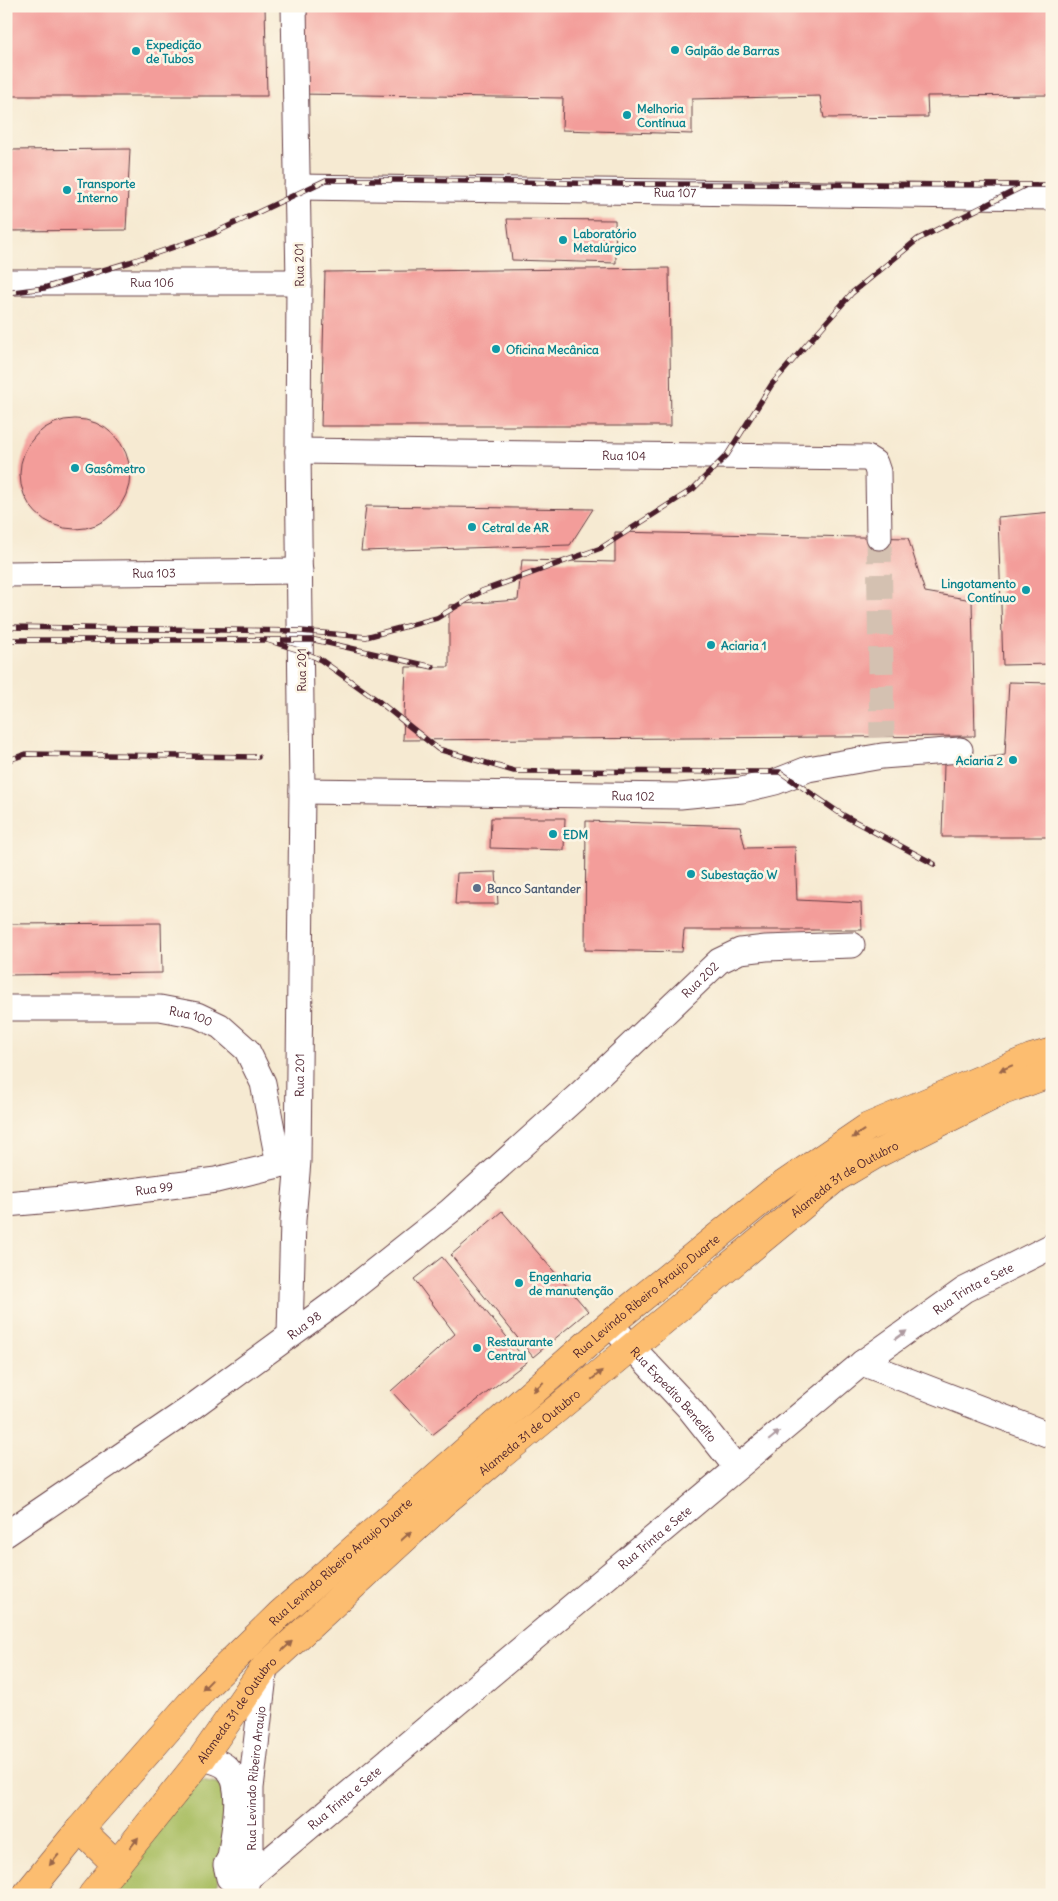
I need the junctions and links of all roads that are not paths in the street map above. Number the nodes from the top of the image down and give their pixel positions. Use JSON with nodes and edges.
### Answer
{"nodes":[{"id":1,"x":294,"y":6,"type":"edge"},
{"id":2,"x":297,"y":187,"type":"junction"},
{"id":3,"x":1052,"y":197,"type":"edge"},
{"id":4,"x":6,"y":282,"type":"edge"},
{"id":5,"x":300,"y":282,"type":"junction"},
{"id":6,"x":298,"y":451,"type":"junction"},
{"id":7,"x":879,"y":537,"type":"tunnel mouth"},
{"id":8,"x":300,"y":571,"type":"junction"},
{"id":9,"x":6,"y":574,"type":"edge"},
{"id":10,"x":960,"y":750,"type":"dead end"},
{"id":11,"x":302,"y":791,"type":"junction"},
{"id":12,"x":852,"y":945,"type":"dead end"},
{"id":13,"x":6,"y":1008,"type":"edge"},
{"id":14,"x":1043,"y":1065,"type":"edge"},
{"id":15,"x":582,"y":1092,"type":"joint"},
{"id":16,"x":289,"y":1163,"type":"junction"},
{"id":17,"x":6,"y":1204,"type":"edge"},
{"id":18,"x":1052,"y":1246,"type":"edge"},
{"id":19,"x":610,"y":1324,"type":"junction"},
{"id":20,"x":290,"y":1334,"type":"junction"},
{"id":21,"x":631,"y":1346,"type":"junction"},
{"id":22,"x":862,"y":1363,"type":"junction"},
{"id":23,"x":1052,"y":1436,"type":"edge"},
{"id":24,"x":736,"y":1467,"type":"junction"},
{"id":25,"x":6,"y":1534,"type":"edge"},
{"id":26,"x":265,"y":1666,"type":"junction"},
{"id":27,"x":202,"y":1758,"type":"junction"},
{"id":28,"x":80,"y":1829,"type":"junction"},
{"id":29,"x":117,"y":1865,"type":"junction"},
{"id":30,"x":245,"y":1873,"type":"edge"},
{"id":31,"x":26,"y":1895,"type":"edge"},
{"id":32,"x":92,"y":1895,"type":"edge"}],
"edges":[{"from":1,"to":2,"type":"street","name":"Rua 201"},
{"from":2,"to":3,"type":"street","name":"Rua 107"},
{"from":2,"to":5,"type":"street","name":"Rua 201"},
{"from":4,"to":5,"type":"street","name":"Rua 106"},
{"from":5,"to":6,"type":"street","name":"Rua 201"},
{"from":6,"to":7,"type":"street","name":"Rua 104"},
{"from":6,"to":8,"type":"street","name":"Rua 201"},
{"from":8,"to":9,"type":"street","name":"Rua 103"},
{"from":8,"to":11,"type":"street","name":"Rua 201"},
{"from":10,"to":11,"type":"street","name":"Rua 102"},
{"from":11,"to":16,"type":"street","name":"Rua 201"},
{"from":12,"to":15,"type":"street","name":"Rua 202"},
{"from":13,"to":16,"type":"street","name":"Rua 100"},
{"from":14,"to":19,"type":"main road","name":"Rua Levindo Ribeiro Araujo Duarte","one_way":true},
{"from":14,"to":21,"type":"main road","name":"Alameda 31 de Outubro"},
{"from":15,"to":20,"type":"street","name":"Rua 98"},
{"from":16,"to":17,"type":"street","name":"Rua 99"},
{"from":16,"to":20,"type":"street","name":"Rua 201"},
{"from":22,"to":18,"type":"street","name":"Rua Trinta e Sete","one_way":true},
{"from":19,"to":21,"type":"street","name":"Rua Expedito Benedito"},
{"from":19,"to":28,"type":"main road","name":"Rua Levindo Ribeiro Araujo Duarte","one_way":true},
{"from":20,"to":25,"type":"street","name":"Rua 98"},
{"from":21,"to":24,"type":"street","name":"Rua Expedito Benedito"},
{"from":26,"to":21,"type":"main road","name":"Alameda 31 de Outubro","one_way":true},
{"from":22,"to":23,"type":"street"},
{"from":24,"to":22,"type":"street","name":"Rua Trinta e Sete","one_way":true},
{"from":24,"to":30,"type":"street","name":"Rua Trinta e Sete"},
{"from":26,"to":27,"type":"main road","name":"Alameda 31 de Outubro"},
{"from":26,"to":30,"type":"street","name":"Rua Levindo Ribeiro Araujo"},
{"from":29,"to":27,"type":"main road","name":"Alameda 31 de Outubro","one_way":true},
{"from":27,"to":30,"type":"street"},
{"from":28,"to":29,"type":"main road"},
{"from":28,"to":31,"type":"main road","one_way":true},
{"from":29,"to":32,"type":"main road","name":"Alameda 31 de Outubro"}]}
